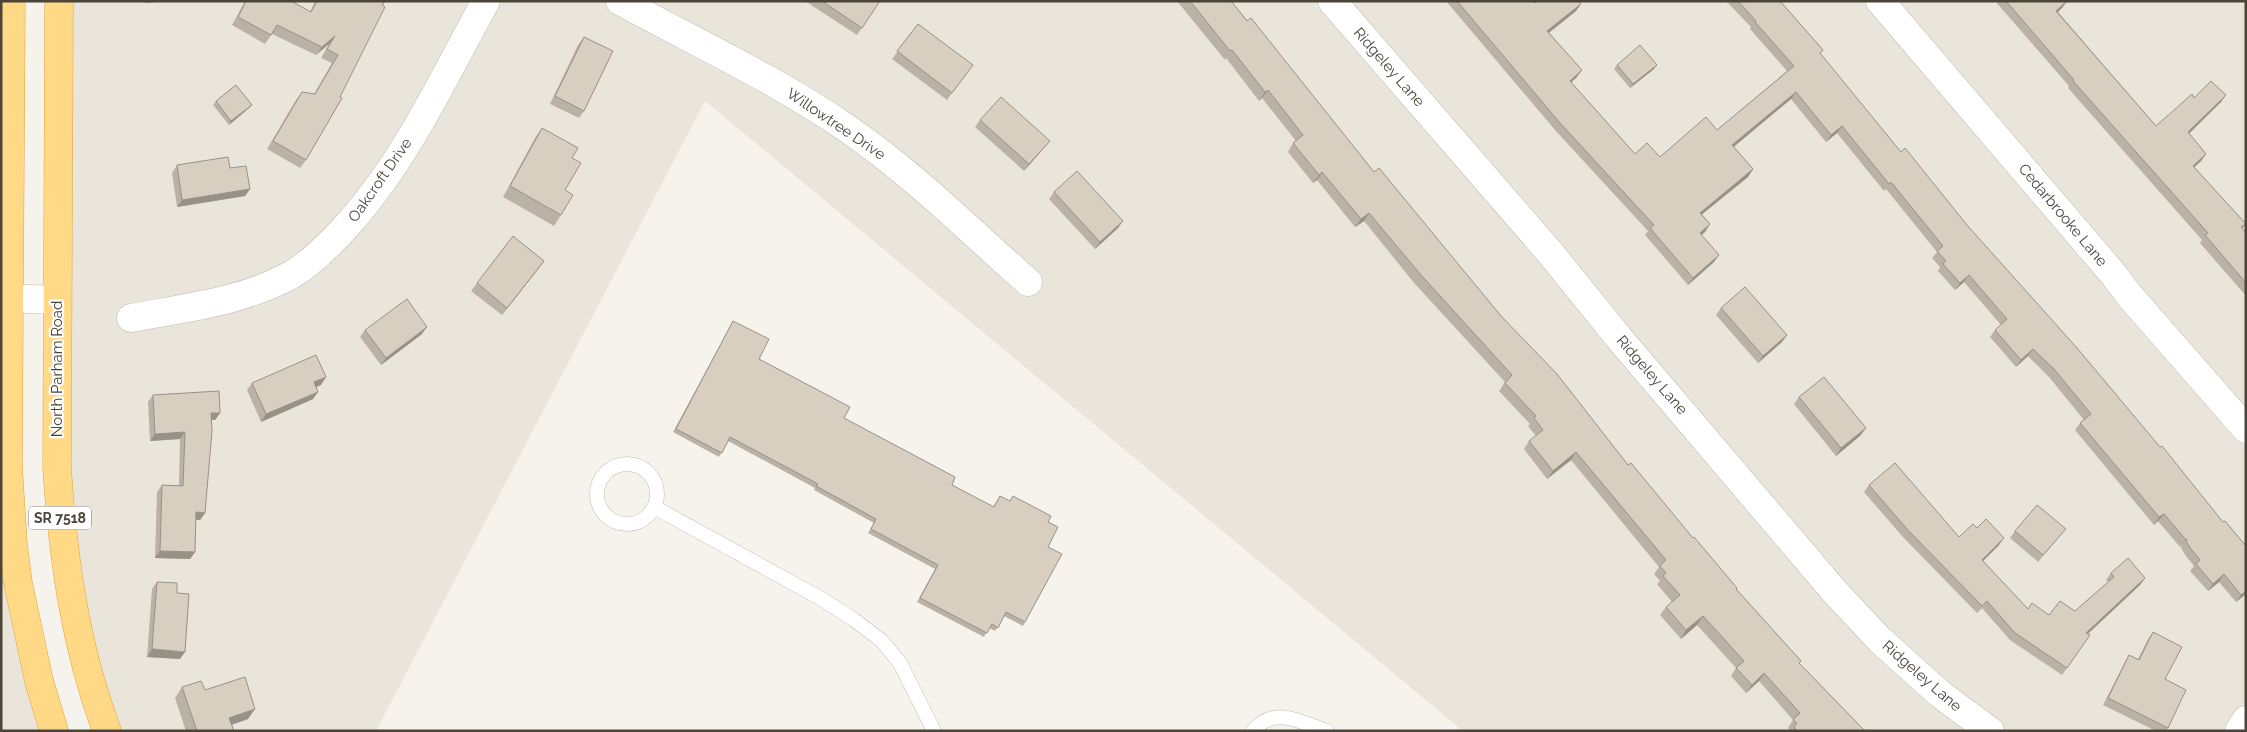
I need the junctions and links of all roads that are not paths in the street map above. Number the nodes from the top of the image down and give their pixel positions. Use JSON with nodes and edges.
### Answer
{"nodes":[{"id":1,"x":11,"y":1,"type":"edge"},
{"id":2,"x":59,"y":1,"type":"edge"},
{"id":3,"x":486,"y":1,"type":"edge"},
{"id":4,"x":620,"y":1,"type":"edge"},
{"id":5,"x":1332,"y":1,"type":"edge"},
{"id":6,"x":1880,"y":1,"type":"edge"},
{"id":7,"x":1028,"y":282,"type":"dead end"},
{"id":8,"x":5,"y":298,"type":"edge"},
{"id":9,"x":57,"y":300,"type":"junction"},
{"id":10,"x":131,"y":318,"type":"dead end"},
{"id":11,"x":2246,"y":429,"type":"edge"},
{"id":12,"x":5,"y":492,"type":"edge"},
{"id":13,"x":654,"y":507,"type":"junction"},
{"id":14,"x":2246,"y":720,"type":"edge"},
{"id":15,"x":54,"y":731,"type":"edge"},
{"id":16,"x":107,"y":731,"type":"edge"},
{"id":17,"x":934,"y":731,"type":"edge"},
{"id":18,"x":1253,"y":731,"type":"edge"},
{"id":19,"x":1326,"y":731,"type":"edge"},
{"id":20,"x":1990,"y":731,"type":"edge"},
{"id":21,"x":2239,"y":731,"type":"edge"}],
"edges":[{"from":1,"to":8,"type":"highway","number":"SR 7518"},
{"from":2,"to":9,"type":"highway","name":"North Parham Road","number":"SR 7518"},
{"from":3,"to":10,"type":"street","name":"Oakcroft Drive"},
{"from":4,"to":7,"type":"street","name":"Willowtree Drive"},
{"from":5,"to":20,"type":"street","name":"Ridgeley Lane"},
{"from":6,"to":11,"type":"street","name":"Cedarbrooke Lane"},
{"from":8,"to":9,"type":"street"},
{"from":8,"to":12,"type":"highway","number":"SR 7518"},
{"from":9,"to":16,"type":"highway","name":"North Parham Road","number":"SR 7518"},
{"from":12,"to":15,"type":"highway","number":"SR 7518"},
{"from":13,"to":13,"type":"lane"},
{"from":13,"to":17,"type":"lane"},
{"from":14,"to":21,"type":"street"},
{"from":18,"to":19,"type":"lane"}]}
